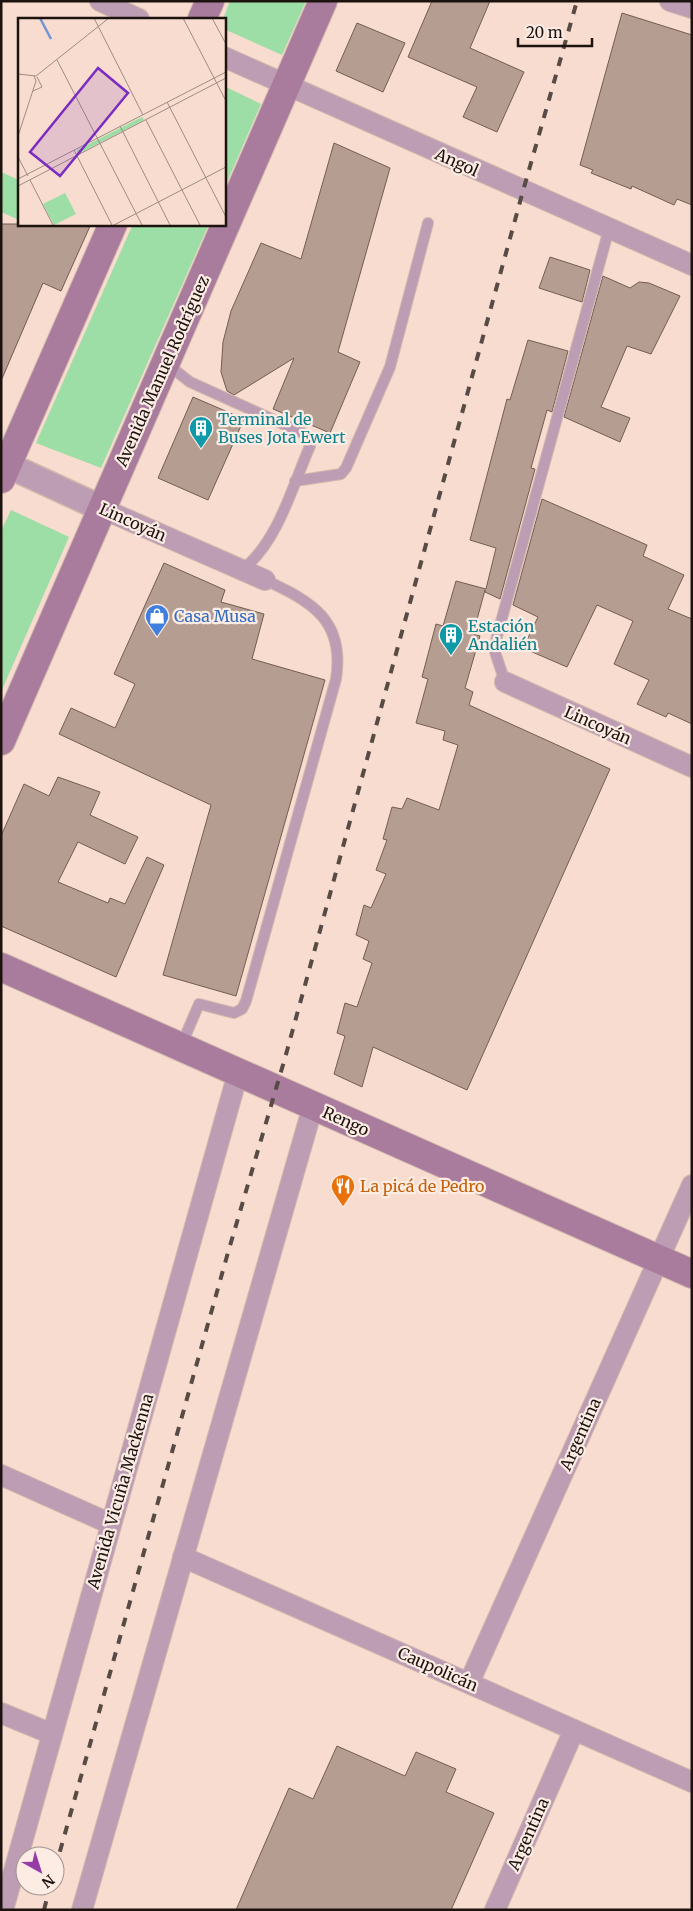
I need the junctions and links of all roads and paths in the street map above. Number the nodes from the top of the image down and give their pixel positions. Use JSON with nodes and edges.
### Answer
{"nodes":[{"id":1,"x":100,"y":1,"type":"edge"},
{"id":2,"x":210,"y":1,"type":"edge"},
{"id":3,"x":323,"y":1,"type":"edge"},
{"id":4,"x":670,"y":1,"type":"edge"},
{"id":5,"x":692,"y":8,"type":"edge"},
{"id":6,"x":137,"y":18,"type":"edge"},
{"id":7,"x":202,"y":18,"type":"edge"},
{"id":8,"x":225,"y":57,"type":"edge"},
{"id":9,"x":286,"y":86,"type":"junction"},
{"id":10,"x":428,"y":223,"type":"dead end"},
{"id":11,"x":113,"y":225,"type":"edge"},
{"id":12,"x":609,"y":229,"type":"junction"},
{"id":13,"x":692,"y":265,"type":"edge"},
{"id":14,"x":166,"y":363,"type":"junction"},
{"id":15,"x":3,"y":468,"type":"edge"},
{"id":16,"x":295,"y":481,"type":"junction"},
{"id":17,"x":103,"y":509,"type":"junction"},
{"id":18,"x":242,"y":570,"type":"junction"},
{"id":19,"x":265,"y":580,"type":"joint"},
{"id":20,"x":504,"y":682,"type":"joint"},
{"id":21,"x":1,"y":741,"type":"edge"},
{"id":22,"x":692,"y":767,"type":"edge"},
{"id":23,"x":1,"y":967,"type":"edge"},
{"id":24,"x":180,"y":1046,"type":"junction"},
{"id":25,"x":238,"y":1073,"type":"junction"},
{"id":26,"x":313,"y":1106,"type":"junction"},
{"id":27,"x":692,"y":1185,"type":"edge"},
{"id":28,"x":658,"y":1259,"type":"junction"},
{"id":29,"x":692,"y":1274,"type":"edge"},
{"id":30,"x":1,"y":1475,"type":"edge"},
{"id":31,"x":111,"y":1524,"type":"junction"},
{"id":32,"x":184,"y":1556,"type":"junction"},
{"id":33,"x":469,"y":1683,"type":"junction"},
{"id":34,"x":1,"y":1713,"type":"edge"},
{"id":35,"x":574,"y":1730,"type":"junction"},
{"id":36,"x":52,"y":1734,"type":"junction"},
{"id":37,"x":692,"y":1782,"type":"edge"},
{"id":38,"x":3,"y":1910,"type":"edge"},
{"id":39,"x":82,"y":1910,"type":"edge"},
{"id":40,"x":495,"y":1910,"type":"edge"}],
"edges":[{"from":1,"to":6,"type":"street"},
{"from":2,"to":7,"type":"main road"},
{"from":3,"to":9,"type":"main road","name":"Avenida Manuel Rodríguez"},
{"from":4,"to":5,"type":"street"},
{"from":8,"to":9,"type":"street","name":"Angol"},
{"from":9,"to":12,"type":"street","name":"Angol"},
{"from":9,"to":14,"type":"main road","name":"Avenida Manuel Rodríguez"},
{"from":10,"to":16,"type":"lane"},
{"from":11,"to":15,"type":"main road"},
{"from":12,"to":13,"type":"street","name":"Angol"},
{"from":12,"to":20,"type":"lane"},
{"from":14,"to":16,"type":"lane"},
{"from":14,"to":17,"type":"main road","name":"Avenida Manuel Rodríguez"},
{"from":15,"to":17,"type":"street","name":"Lincoyán"},
{"from":16,"to":18,"type":"lane"},
{"from":17,"to":18,"type":"street","name":"Lincoyán"},
{"from":17,"to":21,"type":"main road","name":"Avenida Manuel Rodríguez"},
{"from":18,"to":19,"type":"street","name":"Lincoyán"},
{"from":19,"to":24,"type":"lane"},
{"from":20,"to":22,"type":"street","name":"Lincoyán"},
{"from":23,"to":24,"type":"main road","name":"Rengo"},
{"from":24,"to":25,"type":"main road","name":"Rengo"},
{"from":25,"to":26,"type":"main road","name":"Rengo"},
{"from":25,"to":31,"type":"street","name":"Avenida Vicuña Mackenna"},
{"from":26,"to":28,"type":"main road","name":"Rengo"},
{"from":26,"to":32,"type":"street"},
{"from":27,"to":28,"type":"street","name":"Argentina"},
{"from":28,"to":29,"type":"main road","name":"Rengo"},
{"from":28,"to":33,"type":"street","name":"Argentina"},
{"from":30,"to":31,"type":"street"},
{"from":31,"to":36,"type":"street","name":"Avenida Vicuña Mackenna"},
{"from":32,"to":33,"type":"street","name":"Caupolicán"},
{"from":32,"to":39,"type":"street"},
{"from":33,"to":35,"type":"street","name":"Caupolicán"},
{"from":34,"to":36,"type":"street"},
{"from":35,"to":37,"type":"street","name":"Caupolicán"},
{"from":35,"to":40,"type":"street","name":"Argentina"},
{"from":36,"to":38,"type":"street","name":"Avenida Vicuña Mackenna"}]}
